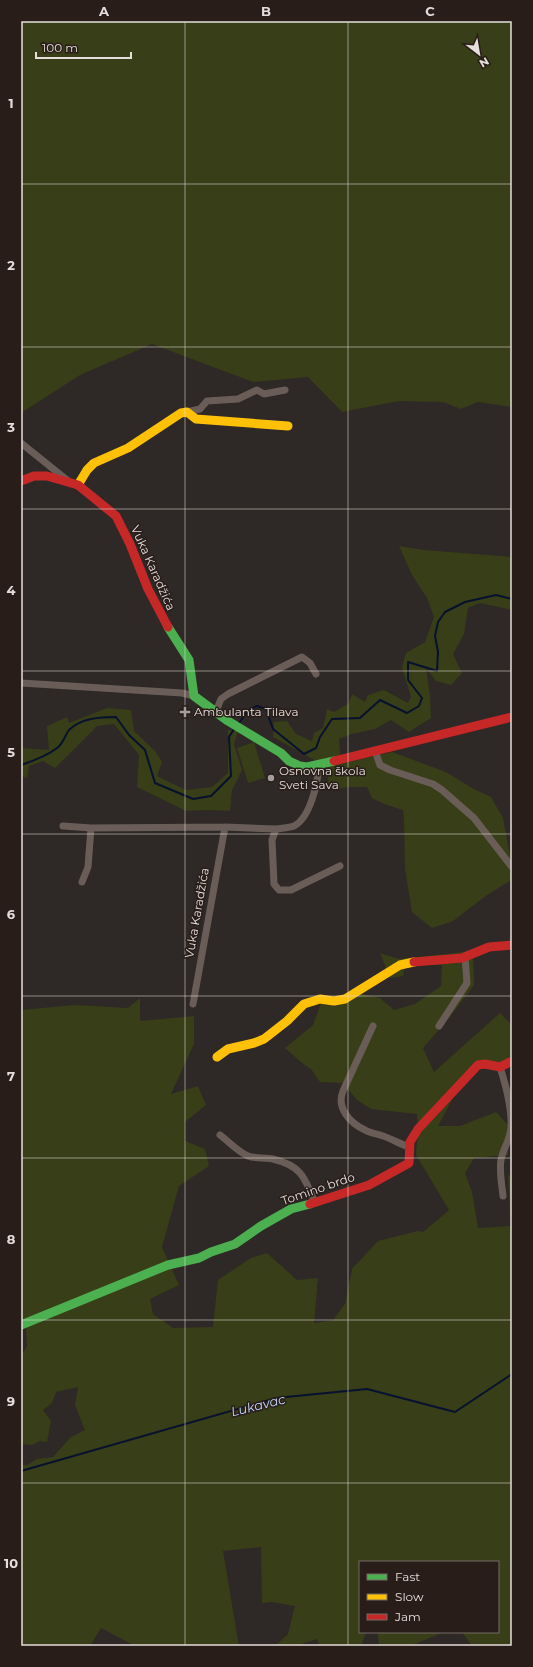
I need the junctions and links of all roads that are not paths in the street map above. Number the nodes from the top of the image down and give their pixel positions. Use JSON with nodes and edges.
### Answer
{"nodes":[{"id":1,"x":286,"y":390,"type":"dead end"},
{"id":2,"x":187,"y":412,"type":"junction"},
{"id":3,"x":288,"y":426,"type":"dead end"},
{"id":4,"x":21,"y":443,"type":"edge"},
{"id":5,"x":21,"y":481,"type":"edge"},
{"id":6,"x":68,"y":482,"type":"junction"},
{"id":7,"x":78,"y":485,"type":"junction"},
{"id":8,"x":316,"y":674,"type":"dead end"},
{"id":9,"x":21,"y":683,"type":"edge"},
{"id":10,"x":194,"y":696,"type":"junction"},
{"id":11,"x":216,"y":711,"type":"junction"},
{"id":12,"x":512,"y":717,"type":"edge"},
{"id":13,"x":375,"y":751,"type":"junction"},
{"id":14,"x":318,"y":765,"type":"junction"},
{"id":15,"x":63,"y":826,"type":"dead end"},
{"id":16,"x":225,"y":827,"type":"junction"},
{"id":17,"x":91,"y":828,"type":"junction"},
{"id":18,"x":276,"y":829,"type":"junction"},
{"id":19,"x":340,"y":866,"type":"dead end"},
{"id":20,"x":512,"y":867,"type":"edge"},
{"id":21,"x":82,"y":882,"type":"dead end"},
{"id":22,"x":512,"y":945,"type":"edge"},
{"id":23,"x":465,"y":957,"type":"junction"},
{"id":24,"x":193,"y":1004,"type":"dead end"},
{"id":25,"x":373,"y":1026,"type":"dead end"},
{"id":26,"x":439,"y":1026,"type":"dead end"},
{"id":27,"x":217,"y":1057,"type":"dead end"},
{"id":28,"x":512,"y":1061,"type":"edge"},
{"id":29,"x":500,"y":1067,"type":"junction"},
{"id":30,"x":220,"y":1136,"type":"dead end"},
{"id":31,"x":409,"y":1147,"type":"junction"},
{"id":32,"x":503,"y":1196,"type":"dead end"},
{"id":33,"x":315,"y":1203,"type":"junction"},
{"id":34,"x":21,"y":1325,"type":"edge"}],
"edges":[{"from":1,"to":2,"type":"street"},
{"from":2,"to":3,"type":"street"},
{"from":2,"to":7,"type":"street"},
{"from":4,"to":6,"type":"street","name":"Vuka Karadžića"},
{"from":5,"to":6,"type":"street"},
{"from":6,"to":7,"type":"street","name":"Vuka Karadžića"},
{"from":7,"to":10,"type":"street","name":"Vuka Karadžića"},
{"from":8,"to":11,"type":"street"},
{"from":9,"to":10,"type":"street"},
{"from":10,"to":11,"type":"street"},
{"from":11,"to":14,"type":"street"},
{"from":12,"to":13,"type":"street"},
{"from":13,"to":14,"type":"street"},
{"from":13,"to":20,"type":"street"},
{"from":14,"to":18,"type":"street"},
{"from":15,"to":17,"type":"street"},
{"from":16,"to":17,"type":"street"},
{"from":16,"to":18,"type":"street"},
{"from":16,"to":24,"type":"street","name":"Vuka Karadžića"},
{"from":17,"to":21,"type":"street"},
{"from":18,"to":19,"type":"street"},
{"from":22,"to":23,"type":"street"},
{"from":23,"to":26,"type":"street"},
{"from":23,"to":27,"type":"street"},
{"from":25,"to":31,"type":"street"},
{"from":28,"to":29,"type":"street"},
{"from":29,"to":31,"type":"street","name":"Tomino brdo"},
{"from":29,"to":32,"type":"street"},
{"from":30,"to":33,"type":"street"},
{"from":31,"to":33,"type":"street","name":"Tomino brdo"},
{"from":33,"to":34,"type":"street","name":"Tomino brdo"}]}
